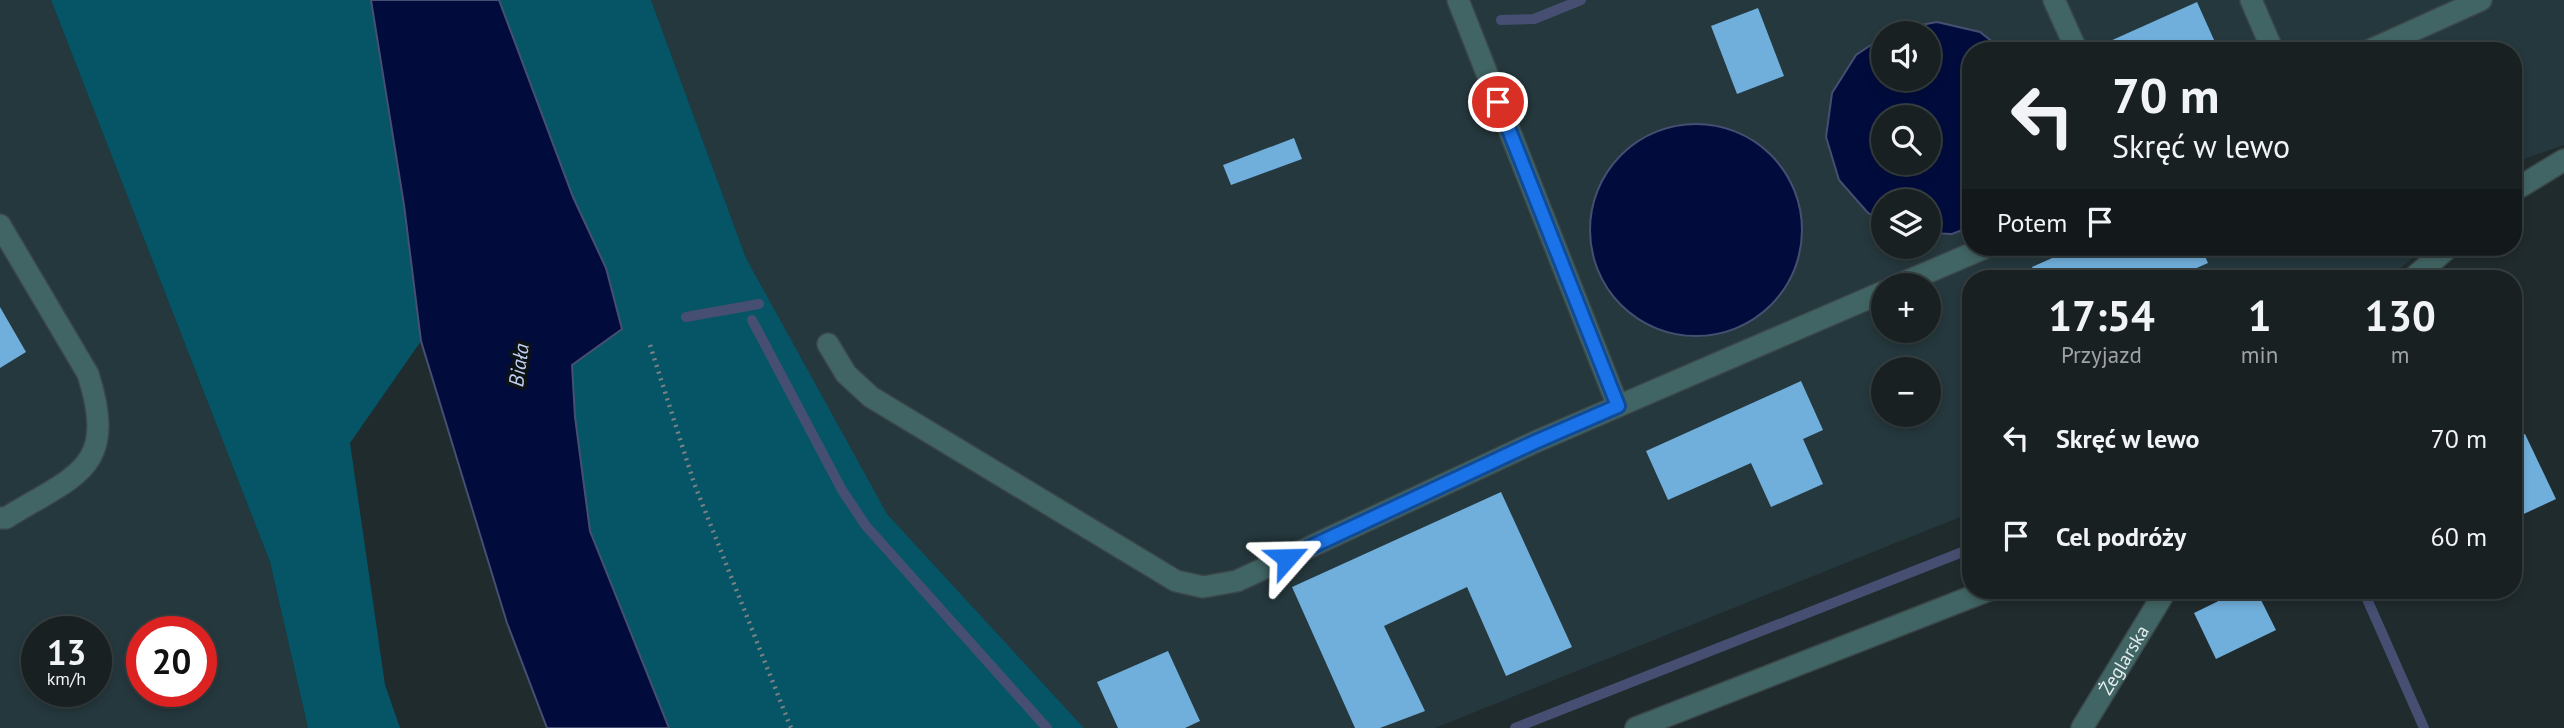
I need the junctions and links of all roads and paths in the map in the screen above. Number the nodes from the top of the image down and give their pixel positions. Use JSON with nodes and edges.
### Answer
{"nodes":[{"id":1,"x":1458,"y":0,"type":"edge"},
{"id":2,"x":2054,"y":0,"type":"edge"},
{"id":3,"x":2250,"y":0,"type":"edge"},
{"id":4,"x":2481,"y":0,"type":"edge"},
{"id":5,"x":2073,"y":42,"type":"edge"},
{"id":6,"x":2269,"y":42,"type":"edge"},
{"id":7,"x":2388,"y":42,"type":"edge"},
{"id":8,"x":2564,"y":160,"type":"edge"},
{"id":9,"x":2522,"y":186,"type":"edge"},
{"id":10,"x":0,"y":225,"type":"edge"},
{"id":11,"x":1966,"y":256,"type":"edge"},
{"id":12,"x":2439,"y":256,"type":"edge"},
{"id":13,"x":2422,"y":270,"type":"edge"},
{"id":14,"x":1926,"y":273,"type":"edge"},
{"id":15,"x":1871,"y":297,"type":"edge"},
{"id":16,"x":828,"y":344,"type":"dead end"},
{"id":17,"x":650,"y":345,"type":"dead end"},
{"id":18,"x":1618,"y":406,"type":"junction"},
{"id":19,"x":0,"y":518,"type":"edge"},
{"id":20,"x":1966,"y":599,"type":"edge"},
{"id":21,"x":2161,"y":599,"type":"edge"},
{"id":22,"x":791,"y":728,"type":"edge"},
{"id":23,"x":1636,"y":728,"type":"edge"},
{"id":24,"x":2082,"y":728,"type":"edge"}],
"edges":[{"from":1,"to":18,"type":"street"},
{"from":2,"to":5,"type":"street"},
{"from":3,"to":6,"type":"street"},
{"from":4,"to":7,"type":"street"},
{"from":8,"to":9,"type":"street"},
{"from":10,"to":19,"type":"street"},
{"from":11,"to":14,"type":"street"},
{"from":12,"to":13,"type":"street"},
{"from":15,"to":18,"type":"street"},
{"from":16,"to":18,"type":"street"},
{"from":17,"to":22,"type":"path"},
{"from":20,"to":23,"type":"street"},
{"from":21,"to":24,"type":"street","name":"Żeglarska"}]}
